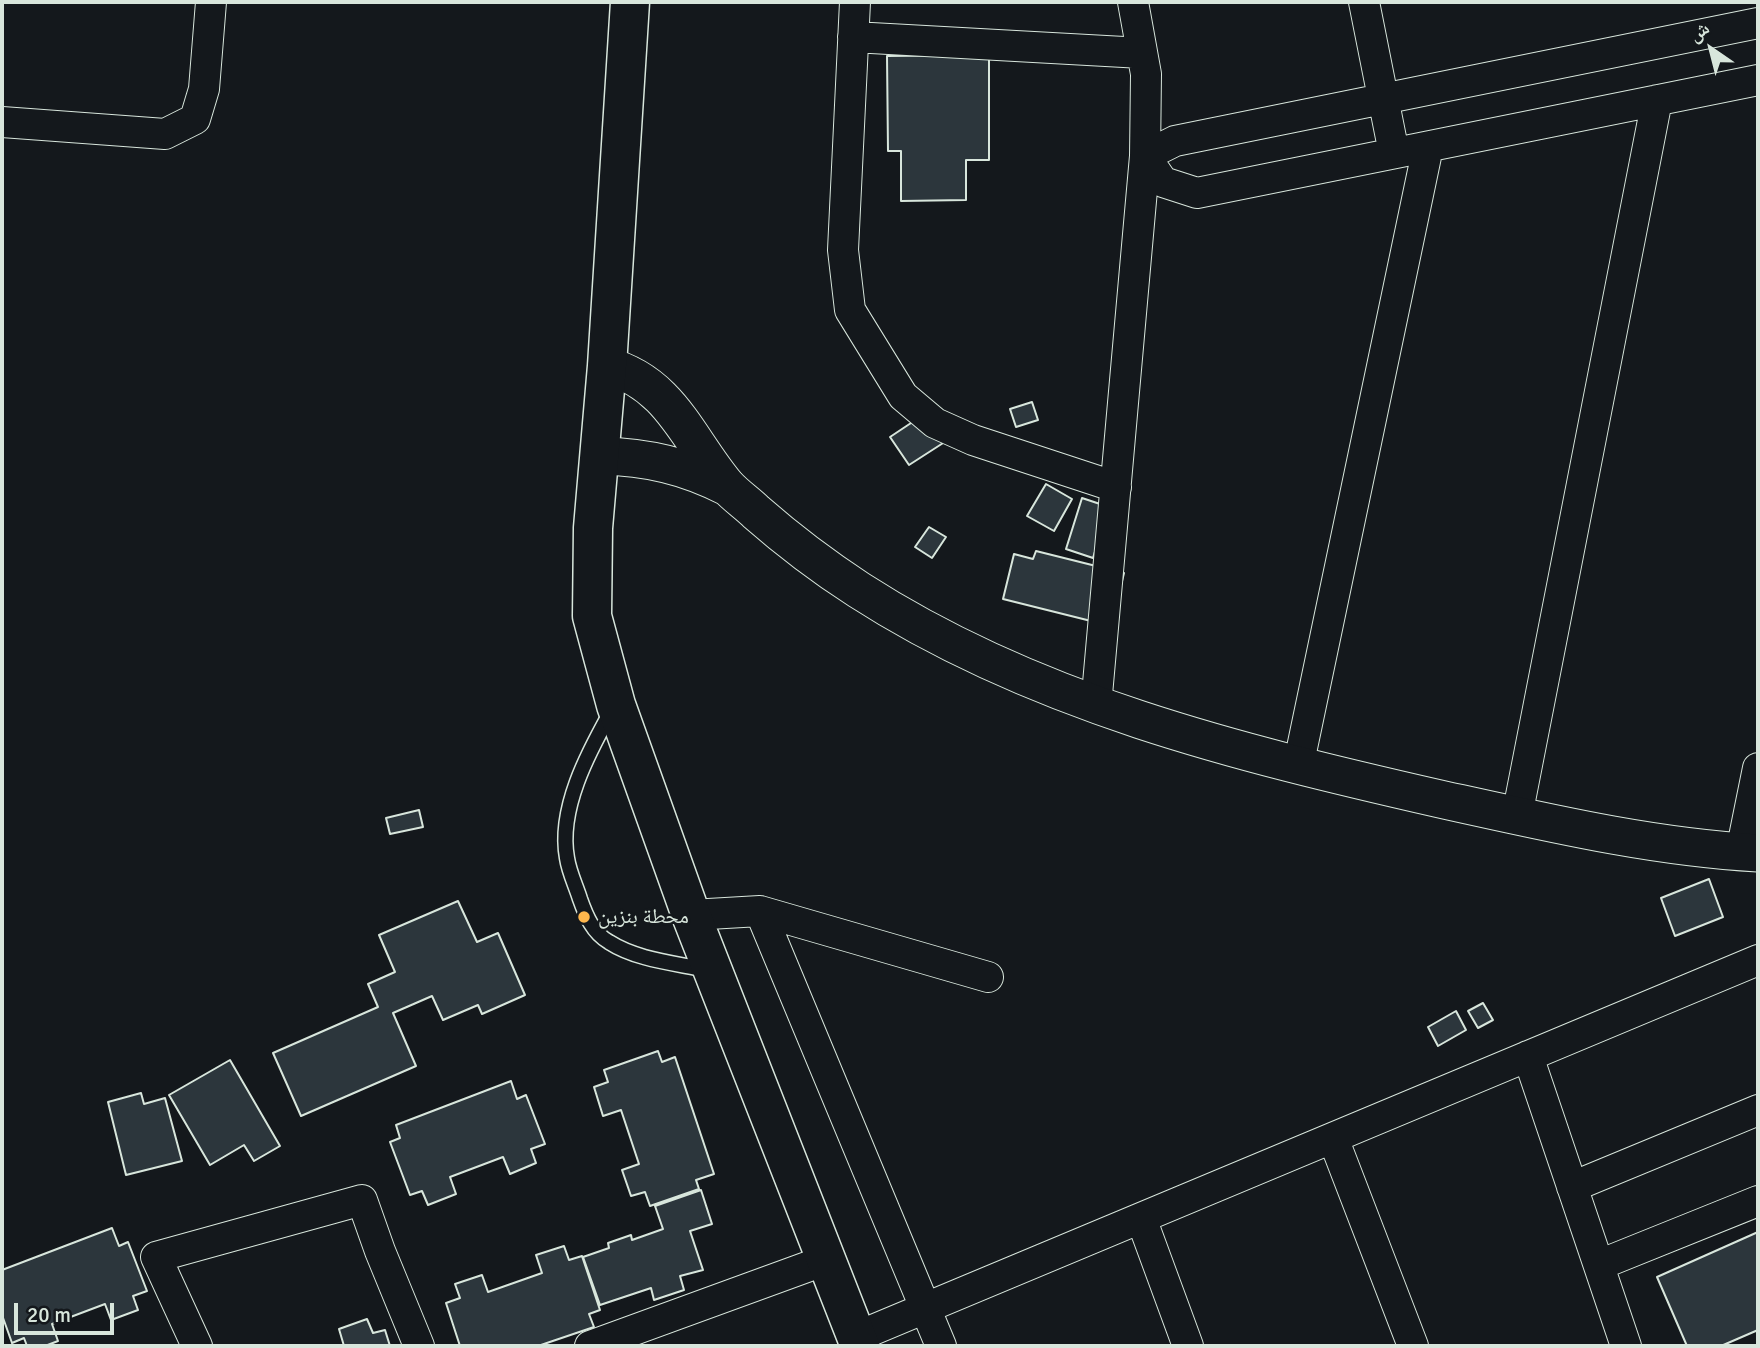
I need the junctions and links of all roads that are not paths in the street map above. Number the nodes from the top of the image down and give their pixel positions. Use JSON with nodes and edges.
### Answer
{"nodes":[{"id":1,"x":211,"y":2,"type":"edge"},
{"id":2,"x":630,"y":2,"type":"edge"},
{"id":3,"x":855,"y":2,"type":"edge"},
{"id":4,"x":1133,"y":2,"type":"edge"},
{"id":5,"x":1364,"y":2,"type":"edge"},
{"id":6,"x":1745,"y":2,"type":"edge"},
{"id":7,"x":1758,"y":20,"type":"edge"},
{"id":8,"x":853,"y":37,"type":"junction"},
{"id":9,"x":1142,"y":53,"type":"junction"},
{"id":10,"x":1758,"y":80,"type":"edge"},
{"id":11,"x":1384,"y":99,"type":"junction"},
{"id":12,"x":1657,"y":100,"type":"junction"},
{"id":13,"x":2,"y":122,"type":"edge"},
{"id":14,"x":1428,"y":146,"type":"junction"},
{"id":15,"x":1394,"y":153,"type":"junction"},
{"id":16,"x":1145,"y":156,"type":"junction"},
{"id":17,"x":607,"y":366,"type":"junction"},
{"id":18,"x":601,"y":456,"type":"junction"},
{"id":19,"x":728,"y":487,"type":"junction"},
{"id":20,"x":1116,"y":487,"type":"junction"},
{"id":21,"x":616,"y":705,"type":"junction"},
{"id":22,"x":1096,"y":706,"type":"junction"},
{"id":23,"x":1298,"y":766,"type":"junction"},
{"id":24,"x":1758,"y":768,"type":"edge"},
{"id":25,"x":1517,"y":816,"type":"junction"},
{"id":26,"x":1750,"y":853,"type":"edge"},
{"id":27,"x":760,"y":911,"type":"junction"},
{"id":28,"x":691,"y":915,"type":"junction"},
{"id":29,"x":1758,"y":960,"type":"edge"},
{"id":30,"x":712,"y":971,"type":"junction"},
{"id":31,"x":988,"y":977,"type":"dead end"},
{"id":32,"x":1528,"y":1056,"type":"junction"},
{"id":33,"x":1758,"y":1110,"type":"edge"},
{"id":34,"x":1333,"y":1138,"type":"junction"},
{"id":35,"x":1573,"y":1187,"type":"junction"},
{"id":36,"x":1758,"y":1201,"type":"edge"},
{"id":37,"x":1141,"y":1218,"type":"junction"},
{"id":38,"x":826,"y":1260,"type":"junction"},
{"id":39,"x":1599,"y":1265,"type":"junction"},
{"id":40,"x":927,"y":1310,"type":"junction"},
{"id":41,"x":858,"y":1342,"type":"edge"},
{"id":42,"x":197,"y":1346,"type":"edge"},
{"id":43,"x":419,"y":1346,"type":"edge"},
{"id":44,"x":590,"y":1346,"type":"edge"},
{"id":45,"x":941,"y":1346,"type":"edge"},
{"id":46,"x":1188,"y":1346,"type":"edge"},
{"id":47,"x":1413,"y":1346,"type":"edge"},
{"id":48,"x":1626,"y":1346,"type":"edge"}],
"edges":[{"from":1,"to":13,"type":"street"},
{"from":2,"to":17,"type":"main road"},
{"from":3,"to":8,"type":"street"},
{"from":4,"to":9,"type":"street"},
{"from":5,"to":11,"type":"street"},
{"from":6,"to":7,"type":"street"},
{"from":7,"to":11,"type":"street"},
{"from":8,"to":9,"type":"street"},
{"from":8,"to":20,"type":"street"},
{"from":9,"to":16,"type":"street"},
{"from":10,"to":12,"type":"street"},
{"from":11,"to":15,"type":"street"},
{"from":11,"to":16,"type":"street"},
{"from":12,"to":14,"type":"street"},
{"from":12,"to":25,"type":"street"},
{"from":14,"to":15,"type":"street"},
{"from":14,"to":23,"type":"street"},
{"from":15,"to":16,"type":"street"},
{"from":16,"to":20,"type":"street"},
{"from":17,"to":18,"type":"main road"},
{"from":17,"to":19,"type":"street"},
{"from":18,"to":19,"type":"street"},
{"from":18,"to":21,"type":"main road"},
{"from":19,"to":22,"type":"street"},
{"from":20,"to":22,"type":"street"},
{"from":21,"to":28,"type":"main road"},
{"from":21,"to":30,"type":"lane"},
{"from":22,"to":23,"type":"street"},
{"from":23,"to":25,"type":"street"},
{"from":24,"to":26,"type":"street"},
{"from":25,"to":26,"type":"street"},
{"from":27,"to":28,"type":"street"},
{"from":27,"to":31,"type":"street"},
{"from":27,"to":40,"type":"street"},
{"from":28,"to":30,"type":"main road"},
{"from":29,"to":32,"type":"street"},
{"from":30,"to":38,"type":"main road"},
{"from":32,"to":34,"type":"street"},
{"from":32,"to":35,"type":"street"},
{"from":33,"to":35,"type":"street"},
{"from":34,"to":37,"type":"street"},
{"from":34,"to":47,"type":"street"},
{"from":35,"to":39,"type":"street"},
{"from":36,"to":39,"type":"street"},
{"from":37,"to":40,"type":"street"},
{"from":37,"to":46,"type":"street"},
{"from":38,"to":41,"type":"main road"},
{"from":38,"to":44,"type":"street"},
{"from":39,"to":48,"type":"street"},
{"from":40,"to":41,"type":"street"},
{"from":40,"to":45,"type":"street"},
{"from":42,"to":43,"type":"street"}]}
